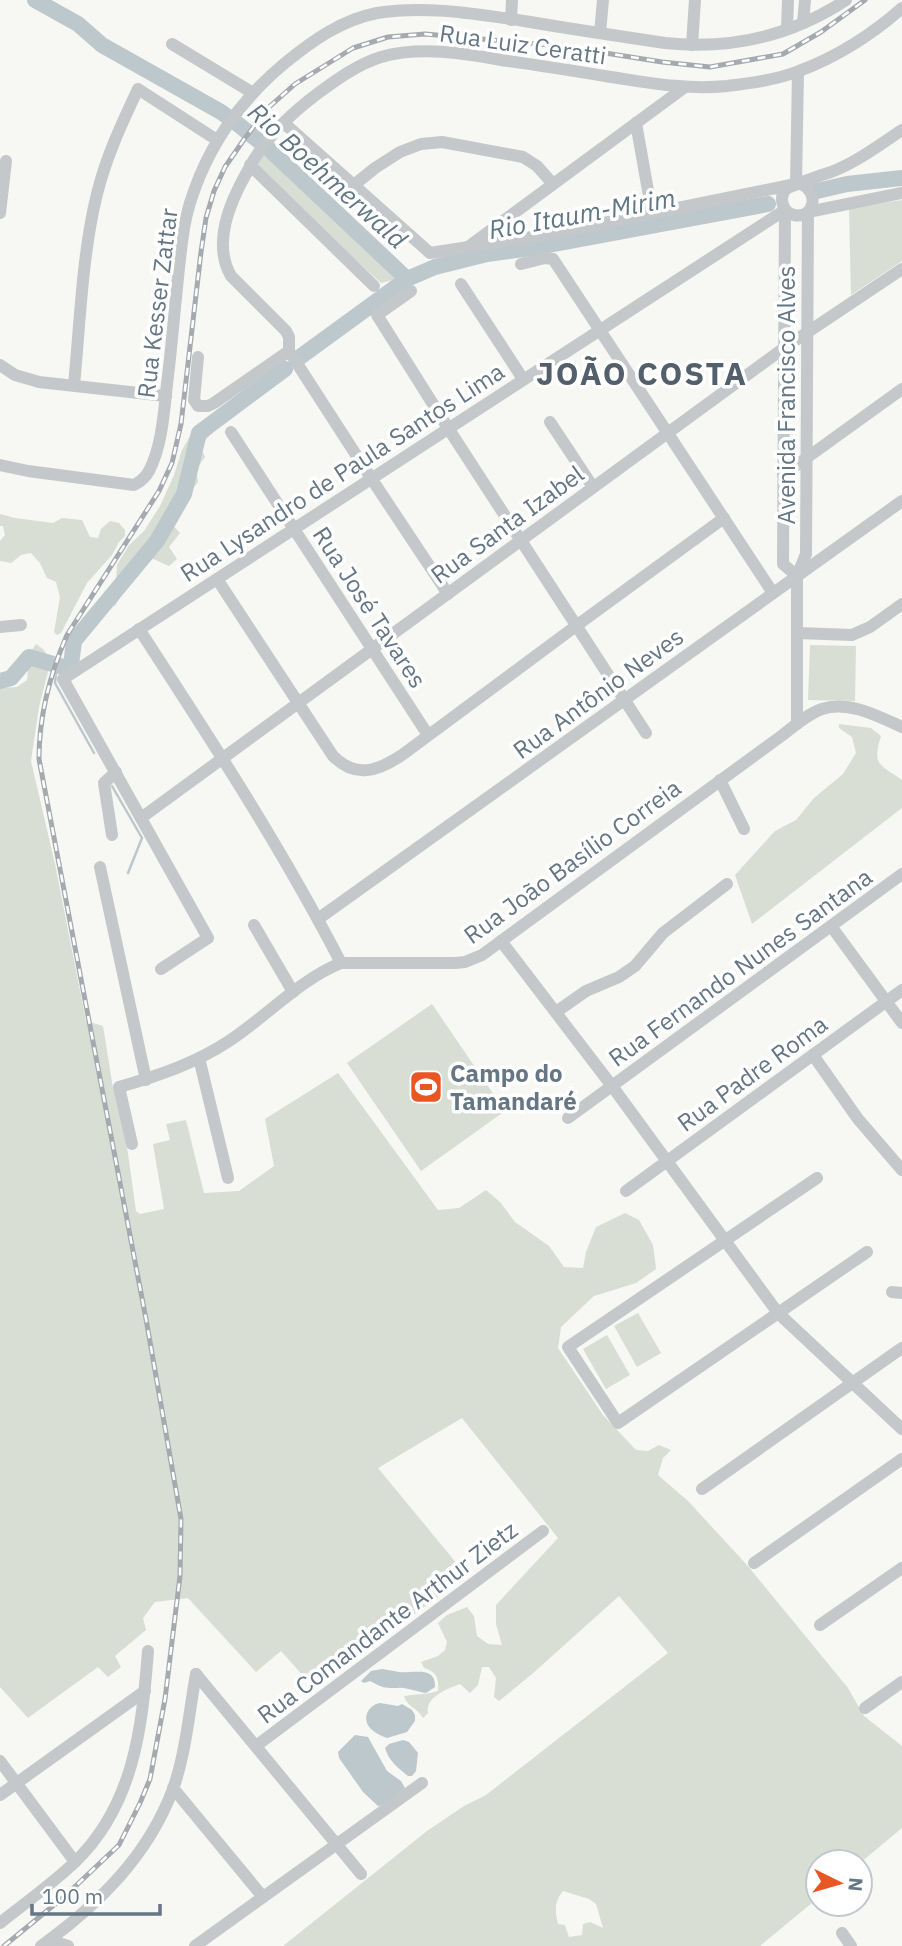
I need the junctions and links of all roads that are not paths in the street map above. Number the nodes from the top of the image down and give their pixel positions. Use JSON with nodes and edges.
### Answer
{"nodes":[{"id":1,"x":512,"y":0,"type":"edge"},
{"id":2,"x":603,"y":0,"type":"edge"},
{"id":3,"x":695,"y":0,"type":"edge"},
{"id":4,"x":846,"y":0,"type":"edge"},
{"id":5,"x":788,"y":1,"type":"edge"},
{"id":6,"x":805,"y":2,"type":"edge"},
{"id":7,"x":901,"y":12,"type":"edge"},
{"id":8,"x":511,"y":19,"type":"junction"},
{"id":9,"x":803,"y":23,"type":"junction"},
{"id":10,"x":787,"y":29,"type":"junction"},
{"id":11,"x":600,"y":33,"type":"junction"},
{"id":12,"x":172,"y":44,"type":"dead end"},
{"id":13,"x":692,"y":45,"type":"junction"},
{"id":14,"x":798,"y":72,"type":"junction"},
{"id":15,"x":685,"y":88,"type":"junction"},
{"id":16,"x":253,"y":93,"type":"junction"},
{"id":17,"x":284,"y":123,"type":"junction"},
{"id":18,"x":636,"y":123,"type":"junction"},
{"id":19,"x":902,"y":130,"type":"edge"},
{"id":20,"x":217,"y":140,"type":"junction"},
{"id":21,"x":6,"y":161,"type":"dead end"},
{"id":22,"x":250,"y":166,"type":"junction"},
{"id":23,"x":553,"y":184,"type":"junction"},
{"id":24,"x":796,"y":184,"type":"junction"},
{"id":25,"x":354,"y":186,"type":"junction"},
{"id":26,"x":902,"y":193,"type":"edge"},
{"id":27,"x":785,"y":209,"type":"junction"},
{"id":28,"x":808,"y":212,"type":"junction"},
{"id":29,"x":0,"y":213,"type":"edge"},
{"id":30,"x":652,"y":213,"type":"junction"},
{"id":31,"x":467,"y":247,"type":"junction"},
{"id":32,"x":521,"y":264,"type":"dead end"},
{"id":33,"x":902,"y":269,"type":"edge"},
{"id":34,"x":785,"y":278,"type":"junction"},
{"id":35,"x":807,"y":278,"type":"junction"},
{"id":36,"x":461,"y":284,"type":"dead end"},
{"id":37,"x":374,"y":286,"type":"dead end"},
{"id":38,"x":411,"y":291,"type":"dead end"},
{"id":39,"x":599,"y":329,"type":"junction"},
{"id":40,"x":807,"y":332,"type":"junction"},
{"id":41,"x":784,"y":348,"type":"junction"},
{"id":42,"x":289,"y":351,"type":"junction"},
{"id":43,"x":198,"y":357,"type":"dead end"},
{"id":44,"x":0,"y":365,"type":"edge"},
{"id":45,"x":523,"y":379,"type":"junction"},
{"id":46,"x":74,"y":385,"type":"junction"},
{"id":47,"x":902,"y":389,"type":"edge"},
{"id":48,"x":166,"y":396,"type":"junction"},
{"id":49,"x":550,"y":422,"type":"dead end"},
{"id":50,"x":448,"y":428,"type":"junction"},
{"id":51,"x":231,"y":432,"type":"dead end"},
{"id":52,"x":668,"y":433,"type":"junction"},
{"id":53,"x":807,"y":458,"type":"junction"},
{"id":54,"x":0,"y":465,"type":"edge"},
{"id":55,"x":783,"y":475,"type":"junction"},
{"id":56,"x":371,"y":478,"type":"junction"},
{"id":57,"x":593,"y":487,"type":"junction"},
{"id":58,"x":902,"y":500,"type":"edge"},
{"id":59,"x":724,"y":518,"type":"junction"},
{"id":60,"x":294,"y":528,"type":"junction"},
{"id":61,"x":520,"y":541,"type":"junction"},
{"id":62,"x":797,"y":576,"type":"junction"},
{"id":63,"x":217,"y":579,"type":"junction"},
{"id":64,"x":774,"y":593,"type":"junction"},
{"id":65,"x":448,"y":594,"type":"junction"},
{"id":66,"x":902,"y":604,"type":"edge"},
{"id":67,"x":21,"y":625,"type":"dead end"},
{"id":68,"x":576,"y":626,"type":"junction"},
{"id":69,"x":0,"y":627,"type":"edge"},
{"id":70,"x":139,"y":629,"type":"junction"},
{"id":71,"x":797,"y":633,"type":"junction"},
{"id":72,"x":373,"y":649,"type":"junction"},
{"id":73,"x":624,"y":700,"type":"junction"},
{"id":74,"x":298,"y":703,"type":"junction"},
{"id":75,"x":797,"y":724,"type":"junction"},
{"id":76,"x":902,"y":727,"type":"edge"},
{"id":77,"x":646,"y":733,"type":"dead end"},
{"id":78,"x":428,"y":735,"type":"junction"},
{"id":79,"x":223,"y":758,"type":"junction"},
{"id":80,"x":116,"y":772,"type":"junction"},
{"id":81,"x":720,"y":779,"type":"junction"},
{"id":82,"x":141,"y":818,"type":"junction"},
{"id":83,"x":744,"y":829,"type":"dead end"},
{"id":84,"x":112,"y":835,"type":"dead end"},
{"id":85,"x":100,"y":867,"type":"dead end"},
{"id":86,"x":902,"y":874,"type":"edge"},
{"id":87,"x":727,"y":884,"type":"dead end"},
{"id":88,"x":318,"y":919,"type":"junction"},
{"id":89,"x":254,"y":925,"type":"dead end"},
{"id":90,"x":831,"y":926,"type":"junction"},
{"id":91,"x":501,"y":941,"type":"junction"},
{"id":92,"x":341,"y":963,"type":"junction"},
{"id":93,"x":162,"y":970,"type":"dead end"},
{"id":94,"x":902,"y":990,"type":"edge"},
{"id":95,"x":293,"y":992,"type":"junction"},
{"id":96,"x":886,"y":1001,"type":"junction"},
{"id":97,"x":556,"y":1012,"type":"junction"},
{"id":98,"x":902,"y":1023,"type":"edge"},
{"id":99,"x":813,"y":1055,"type":"junction"},
{"id":100,"x":199,"y":1058,"type":"junction"},
{"id":101,"x":146,"y":1080,"type":"junction"},
{"id":102,"x":612,"y":1086,"type":"junction"},
{"id":103,"x":568,"y":1118,"type":"dead end"},
{"id":104,"x":132,"y":1144,"type":"dead end"},
{"id":105,"x":667,"y":1161,"type":"junction"},
{"id":106,"x":902,"y":1170,"type":"edge"},
{"id":107,"x":228,"y":1178,"type":"dead end"},
{"id":108,"x":817,"y":1178,"type":"dead end"},
{"id":109,"x":626,"y":1191,"type":"dead end"},
{"id":110,"x":725,"y":1240,"type":"junction"},
{"id":111,"x":867,"y":1252,"type":"dead end"},
{"id":112,"x":778,"y":1313,"type":"junction"},
{"id":113,"x":902,"y":1348,"type":"edge"},
{"id":114,"x":852,"y":1383,"type":"junction"},
{"id":115,"x":902,"y":1429,"type":"edge"},
{"id":116,"x":902,"y":1459,"type":"edge"},
{"id":117,"x":702,"y":1489,"type":"dead end"},
{"id":118,"x":543,"y":1531,"type":"dead end"},
{"id":119,"x":754,"y":1563,"type":"dead end"},
{"id":120,"x":902,"y":1568,"type":"edge"},
{"id":121,"x":820,"y":1625,"type":"dead end"},
{"id":122,"x":148,"y":1651,"type":"dead end"},
{"id":123,"x":902,"y":1682,"type":"edge"},
{"id":124,"x":145,"y":1691,"type":"junction"},
{"id":125,"x":864,"y":1707,"type":"dead end"},
{"id":126,"x":256,"y":1746,"type":"junction"},
{"id":127,"x":0,"y":1761,"type":"edge"},
{"id":128,"x":16,"y":1783,"type":"junction"},
{"id":129,"x":422,"y":1783,"type":"dead end"},
{"id":130,"x":173,"y":1788,"type":"junction"},
{"id":131,"x":0,"y":1795,"type":"edge"},
{"id":132,"x":337,"y":1844,"type":"junction"},
{"id":133,"x":75,"y":1862,"type":"junction"},
{"id":134,"x":361,"y":1874,"type":"dead end"},
{"id":135,"x":263,"y":1897,"type":"junction"},
{"id":136,"x":0,"y":1923,"type":"edge"},
{"id":137,"x":842,"y":1933,"type":"dead end"},
{"id":138,"x":45,"y":1943,"type":"edge"},
{"id":139,"x":68,"y":1946,"type":"edge"},
{"id":140,"x":195,"y":1946,"type":"edge"},
{"id":141,"x":851,"y":1946,"type":"edge"}],
"edges":[{"from":1,"to":8,"type":"street"},
{"from":2,"to":11,"type":"street"},
{"from":3,"to":13,"type":"street"},
{"from":4,"to":9,"type":"street","name":"Rua Kesser Zattar"},
{"from":5,"to":6,"type":"street"},
{"from":5,"to":10,"type":"street"},
{"from":6,"to":9,"type":"street"},
{"from":7,"to":14,"type":"street","name":"Rua Luiz Ceratti"},
{"from":8,"to":11,"type":"street","name":"Rua Kesser Zattar"},
{"from":8,"to":16,"type":"street","name":"Rua Kesser Zattar"},
{"from":9,"to":10,"type":"street","name":"Rua Kesser Zattar"},
{"from":10,"to":13,"type":"street","name":"Rua Kesser Zattar"},
{"from":11,"to":13,"type":"street","name":"Rua Kesser Zattar"},
{"from":12,"to":16,"type":"street"},
{"from":14,"to":15,"type":"street","name":"Rua Luiz Ceratti"},
{"from":14,"to":24,"type":"street"},
{"from":15,"to":17,"type":"street","name":"Rua Luiz Ceratti"},
{"from":15,"to":18,"type":"street"},
{"from":16,"to":20,"type":"street","name":"Rua Kesser Zattar"},
{"from":17,"to":22,"type":"street","name":"Rua Luiz Ceratti"},
{"from":17,"to":25,"type":"street"},
{"from":18,"to":23,"type":"street"},
{"from":18,"to":30,"type":"street"},
{"from":19,"to":24,"type":"street"},
{"from":20,"to":46,"type":"street"},
{"from":20,"to":48,"type":"street","name":"Rua Kesser Zattar"},
{"from":21,"to":29,"type":"street"},
{"from":22,"to":37,"type":"street"},
{"from":22,"to":42,"type":"street","name":"Rua Luiz Ceratti"},
{"from":23,"to":25,"type":"street"},
{"from":23,"to":31,"type":"street"},
{"from":24,"to":27,"type":"street"},
{"from":24,"to":28,"type":"street"},
{"from":24,"to":30,"type":"street"},
{"from":25,"to":31,"type":"street"},
{"from":26,"to":28,"type":"street"},
{"from":27,"to":28,"type":"street"},
{"from":27,"to":34,"type":"street","name":"Avenida Francisco Alves"},
{"from":27,"to":39,"type":"street","name":"Rua Lysandro de Paula Santos Lima"},
{"from":28,"to":35,"type":"street","name":"Avenida Francisco Alves"},
{"from":30,"to":31,"type":"street"},
{"from":32,"to":39,"type":"street"},
{"from":33,"to":40,"type":"street","name":"Rua Santa Izabel"},
{"from":34,"to":35,"type":"street"},
{"from":34,"to":41,"type":"street","name":"Avenida Francisco Alves"},
{"from":35,"to":40,"type":"street","name":"Avenida Francisco Alves"},
{"from":36,"to":45,"type":"street"},
{"from":38,"to":50,"type":"street"},
{"from":39,"to":45,"type":"street","name":"Rua Lysandro de Paula Santos Lima"},
{"from":39,"to":52,"type":"street"},
{"from":40,"to":41,"type":"street","name":"Rua Santa Izabel"},
{"from":40,"to":53,"type":"street","name":"Avenida Francisco Alves"},
{"from":41,"to":52,"type":"street","name":"Rua Santa Izabel"},
{"from":41,"to":55,"type":"street","name":"Avenida Francisco Alves"},
{"from":42,"to":43,"type":"street"},
{"from":42,"to":56,"type":"street","name":"Rua Luiz Ceratti"},
{"from":44,"to":46,"type":"street"},
{"from":45,"to":50,"type":"street","name":"Rua Lysandro de Paula Santos Lima"},
{"from":46,"to":48,"type":"street"},
{"from":47,"to":53,"type":"street"},
{"from":48,"to":54,"type":"street","name":"Rua Kesser Zattar"},
{"from":49,"to":57,"type":"street"},
{"from":50,"to":56,"type":"street","name":"Rua Lysandro de Paula Santos Lima"},
{"from":50,"to":61,"type":"street"},
{"from":51,"to":60,"type":"street","name":"Rua José Tavares"},
{"from":52,"to":57,"type":"street","name":"Rua Santa Izabel"},
{"from":52,"to":59,"type":"street"},
{"from":53,"to":55,"type":"street"},
{"from":53,"to":62,"type":"street","name":"Avenida Francisco Alves"},
{"from":55,"to":62,"type":"street","name":"Avenida Francisco Alves"},
{"from":56,"to":60,"type":"street","name":"Rua Lysandro de Paula Santos Lima"},
{"from":56,"to":65,"type":"street","name":"Rua Luiz Ceratti"},
{"from":57,"to":61,"type":"street","name":"Rua Santa Izabel"},
{"from":58,"to":62,"type":"street","name":"Rua Antônio Neves"},
{"from":59,"to":64,"type":"street"},
{"from":59,"to":68,"type":"street"},
{"from":60,"to":63,"type":"street","name":"Rua Lysandro de Paula Santos Lima"},
{"from":60,"to":72,"type":"street","name":"Rua José Tavares"},
{"from":61,"to":65,"type":"street","name":"Rua Santa Izabel"},
{"from":61,"to":68,"type":"street"},
{"from":62,"to":64,"type":"street","name":"Rua Antônio Neves"},
{"from":62,"to":71,"type":"street","name":"Avenida Francisco Alves"},
{"from":63,"to":70,"type":"street","name":"Rua Lysandro de Paula Santos Lima"},
{"from":63,"to":74,"type":"street"},
{"from":64,"to":73,"type":"street","name":"Rua Antônio Neves"},
{"from":65,"to":72,"type":"street","name":"Rua Santa Izabel"},
{"from":66,"to":71,"type":"street"},
{"from":67,"to":69,"type":"street"},
{"from":68,"to":73,"type":"street"},
{"from":68,"to":78,"type":"street"},
{"from":70,"to":79,"type":"street"},
{"from":70,"to":80,"type":"street","name":"Rua Lysandro de Paula Santos Lima"},
{"from":71,"to":75,"type":"street","name":"Avenida Francisco Alves"},
{"from":72,"to":74,"type":"street","name":"Rua Santa Izabel"},
{"from":72,"to":78,"type":"street","name":"Rua José Tavares"},
{"from":73,"to":77,"type":"street"},
{"from":73,"to":88,"type":"street","name":"Rua Antônio Neves"},
{"from":74,"to":78,"type":"street"},
{"from":74,"to":79,"type":"street","name":"Rua Santa Izabel"},
{"from":75,"to":76,"type":"street","name":"Rua João Basílio Correia"},
{"from":75,"to":81,"type":"street","name":"Rua João Basílio Correia"},
{"from":79,"to":82,"type":"street","name":"Rua Santa Izabel"},
{"from":79,"to":88,"type":"street"},
{"from":80,"to":82,"type":"street"},
{"from":80,"to":84,"type":"street"},
{"from":81,"to":83,"type":"street"},
{"from":81,"to":91,"type":"street","name":"Rua João Basílio Correia"},
{"from":82,"to":93,"type":"street"},
{"from":85,"to":101,"type":"street"},
{"from":86,"to":90,"type":"street","name":"Rua Fernando Nunes Santana"},
{"from":87,"to":97,"type":"street"},
{"from":88,"to":92,"type":"street"},
{"from":89,"to":95,"type":"street"},
{"from":90,"to":96,"type":"street"},
{"from":90,"to":102,"type":"street","name":"Rua Fernando Nunes Santana"},
{"from":91,"to":92,"type":"street","name":"Rua João Basílio Correia"},
{"from":91,"to":97,"type":"street"},
{"from":92,"to":95,"type":"street","name":"Rua João Basílio Correia"},
{"from":94,"to":96,"type":"street","name":"Rua Padre Roma"},
{"from":95,"to":100,"type":"street","name":"Rua João Basílio Correia"},
{"from":96,"to":98,"type":"street"},
{"from":96,"to":99,"type":"street","name":"Rua Padre Roma"},
{"from":97,"to":102,"type":"street"},
{"from":99,"to":105,"type":"street","name":"Rua Padre Roma"},
{"from":99,"to":106,"type":"street"},
{"from":100,"to":101,"type":"street","name":"Rua João Basílio Correia"},
{"from":100,"to":107,"type":"street"},
{"from":101,"to":104,"type":"street","name":"Rua João Basílio Correia"},
{"from":102,"to":103,"type":"street","name":"Rua Fernando Nunes Santana"},
{"from":102,"to":105,"type":"street"},
{"from":105,"to":109,"type":"street","name":"Rua Padre Roma"},
{"from":105,"to":110,"type":"street"},
{"from":108,"to":110,"type":"street"},
{"from":110,"to":112,"type":"street"},
{"from":110,"to":112,"type":"street"},
{"from":111,"to":112,"type":"street"},
{"from":112,"to":114,"type":"street"},
{"from":113,"to":114,"type":"street"},
{"from":114,"to":115,"type":"street"},
{"from":114,"to":117,"type":"street"},
{"from":116,"to":119,"type":"street"},
{"from":118,"to":126,"type":"street","name":"Rua Comandante Arthur Zietz"},
{"from":120,"to":121,"type":"street"},
{"from":122,"to":124,"type":"street"},
{"from":123,"to":125,"type":"street"},
{"from":124,"to":128,"type":"street"},
{"from":124,"to":133,"type":"street"},
{"from":126,"to":130,"type":"street"},
{"from":126,"to":132,"type":"street"},
{"from":127,"to":128,"type":"street"},
{"from":128,"to":131,"type":"street"},
{"from":128,"to":133,"type":"street"},
{"from":129,"to":132,"type":"street"},
{"from":130,"to":135,"type":"street"},
{"from":130,"to":138,"type":"street"},
{"from":132,"to":134,"type":"street"},
{"from":132,"to":135,"type":"street"},
{"from":133,"to":136,"type":"street"},
{"from":135,"to":140,"type":"street"},
{"from":137,"to":141,"type":"street"},
{"from":138,"to":139,"type":"street"}]}
